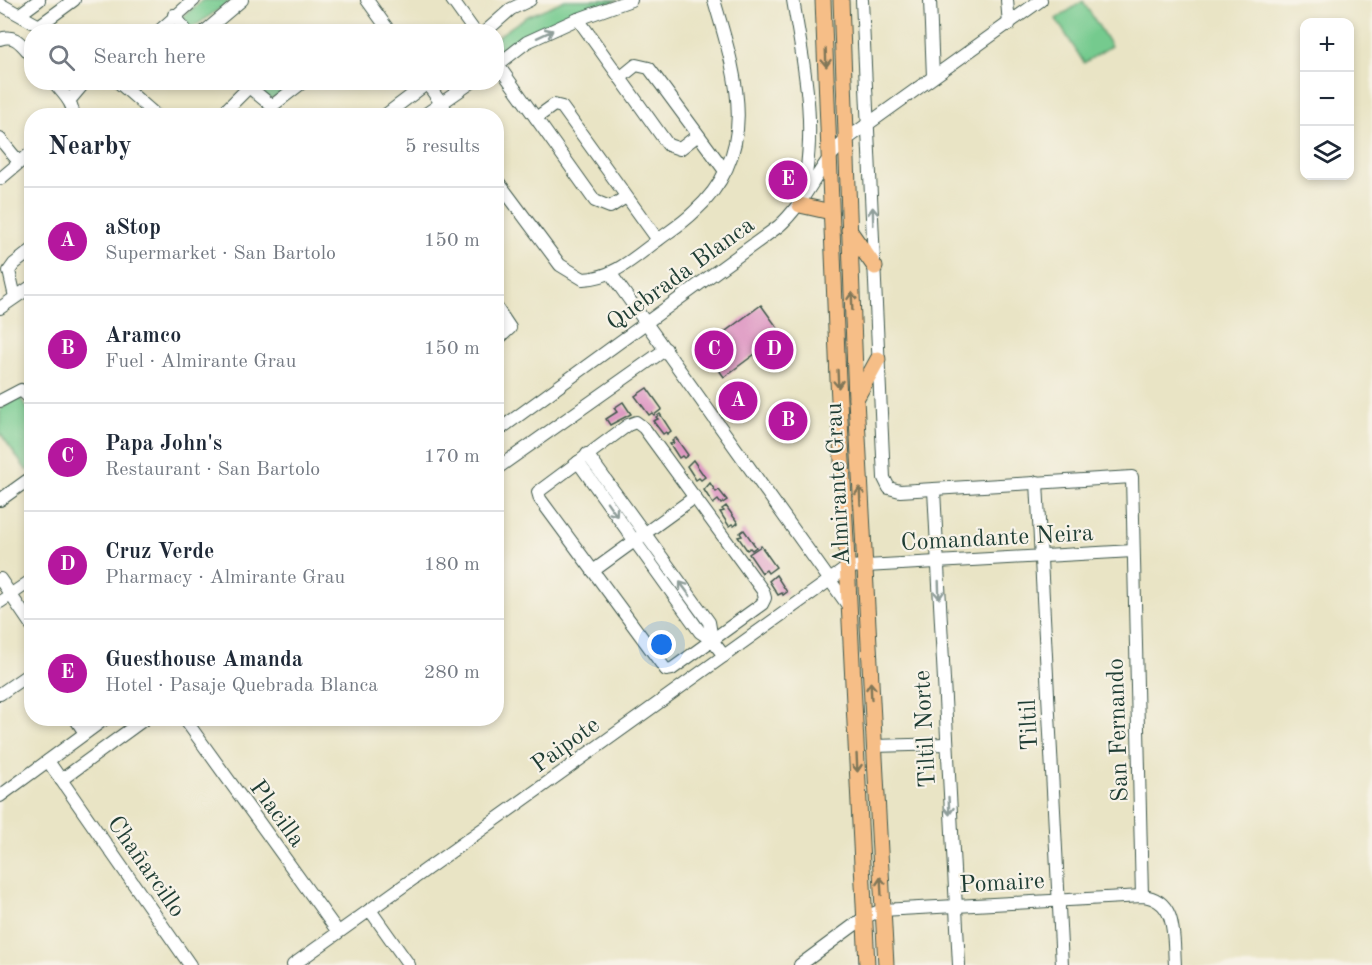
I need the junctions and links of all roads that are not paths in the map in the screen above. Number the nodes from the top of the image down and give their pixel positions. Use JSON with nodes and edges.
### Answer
{"nodes":[{"id":1,"x":39,"y":0,"type":"edge"},
{"id":2,"x":74,"y":0,"type":"edge"},
{"id":3,"x":194,"y":0,"type":"edge"},
{"id":4,"x":242,"y":0,"type":"edge"},
{"id":5,"x":367,"y":0,"type":"edge"},
{"id":6,"x":452,"y":0,"type":"edge"},
{"id":7,"x":530,"y":0,"type":"edge"},
{"id":8,"x":631,"y":0,"type":"edge"},
{"id":9,"x":714,"y":0,"type":"edge"},
{"id":10,"x":794,"y":0,"type":"edge"},
{"id":11,"x":824,"y":0,"type":"edge"},
{"id":12,"x":841,"y":0,"type":"edge"},
{"id":13,"x":862,"y":0,"type":"edge"},
{"id":14,"x":930,"y":0,"type":"edge"},
{"id":15,"x":1007,"y":0,"type":"edge"},
{"id":16,"x":1041,"y":0,"type":"edge"},
{"id":17,"x":8,"y":7,"type":"edge"},
{"id":18,"x":174,"y":15,"type":"junction"},
{"id":19,"x":578,"y":19,"type":"junction"},
{"id":20,"x":38,"y":24,"type":"edge"},
{"id":21,"x":49,"y":24,"type":"edge"},
{"id":22,"x":166,"y":24,"type":"edge"},
{"id":23,"x":181,"y":24,"type":"edge"},
{"id":24,"x":214,"y":24,"type":"edge"},
{"id":25,"x":384,"y":24,"type":"edge"},
{"id":26,"x":469,"y":24,"type":"edge"},
{"id":27,"x":494,"y":24,"type":"edge"},
{"id":28,"x":1009,"y":25,"type":"junction"},
{"id":29,"x":0,"y":39,"type":"edge"},
{"id":30,"x":24,"y":47,"type":"edge"},
{"id":31,"x":504,"y":60,"type":"edge"},
{"id":32,"x":504,"y":75,"type":"edge"},
{"id":33,"x":933,"y":77,"type":"junction"},
{"id":34,"x":620,"y":78,"type":"junction"},
{"id":35,"x":59,"y":90,"type":"edge"},
{"id":36,"x":81,"y":90,"type":"edge"},
{"id":37,"x":127,"y":90,"type":"edge"},
{"id":38,"x":247,"y":90,"type":"edge"},
{"id":39,"x":257,"y":90,"type":"edge"},
{"id":40,"x":293,"y":90,"type":"edge"},
{"id":41,"x":419,"y":90,"type":"edge"},
{"id":42,"x":433,"y":90,"type":"edge"},
{"id":43,"x":460,"y":90,"type":"edge"},
{"id":44,"x":441,"y":103,"type":"junction"},
{"id":45,"x":71,"y":108,"type":"edge"},
{"id":46,"x":72,"y":108,"type":"edge"},
{"id":47,"x":149,"y":108,"type":"edge"},
{"id":48,"x":228,"y":108,"type":"edge"},
{"id":49,"x":395,"y":108,"type":"edge"},
{"id":50,"x":434,"y":108,"type":"edge"},
{"id":51,"x":444,"y":108,"type":"edge"},
{"id":52,"x":536,"y":118,"type":"junction"},
{"id":53,"x":869,"y":123,"type":"junction"},
{"id":54,"x":698,"y":135,"type":"junction"},
{"id":55,"x":0,"y":139,"type":"edge"},
{"id":56,"x":847,"y":139,"type":"junction"},
{"id":57,"x":829,"y":154,"type":"junction"},
{"id":58,"x":24,"y":158,"type":"edge"},
{"id":59,"x":19,"y":162,"type":"junction"},
{"id":60,"x":725,"y":171,"type":"junction"},
{"id":61,"x":0,"y":179,"type":"edge"},
{"id":62,"x":504,"y":190,"type":"edge"},
{"id":63,"x":626,"y":197,"type":"junction"},
{"id":64,"x":800,"y":205,"type":"junction"},
{"id":65,"x":831,"y":212,"type":"junction"},
{"id":66,"x":849,"y":230,"type":"junction"},
{"id":67,"x":658,"y":240,"type":"junction"},
{"id":68,"x":24,"y":256,"type":"edge"},
{"id":69,"x":875,"y":267,"type":"junction"},
{"id":70,"x":611,"y":274,"type":"junction"},
{"id":71,"x":24,"y":291,"type":"edge"},
{"id":72,"x":15,"y":297,"type":"junction"},
{"id":73,"x":0,"y":308,"type":"edge"},
{"id":74,"x":504,"y":319,"type":"edge"},
{"id":75,"x":648,"y":323,"type":"junction"},
{"id":76,"x":504,"y":334,"type":"edge"},
{"id":77,"x":666,"y":349,"type":"junction"},
{"id":78,"x":878,"y":359,"type":"junction"},
{"id":79,"x":24,"y":393,"type":"edge"},
{"id":80,"x":856,"y":399,"type":"junction"},
{"id":81,"x":0,"y":401,"type":"edge"},
{"id":82,"x":504,"y":426,"type":"edge"},
{"id":83,"x":583,"y":458,"type":"junction"},
{"id":84,"x":504,"y":463,"type":"edge"},
{"id":85,"x":1037,"y":482,"type":"junction"},
{"id":86,"x":24,"y":483,"type":"edge"},
{"id":87,"x":934,"y":490,"type":"junction"},
{"id":88,"x":695,"y":497,"type":"junction"},
{"id":89,"x":0,"y":500,"type":"edge"},
{"id":90,"x":640,"y":537,"type":"junction"},
{"id":91,"x":1133,"y":551,"type":"junction"},
{"id":92,"x":1040,"y":556,"type":"junction"},
{"id":93,"x":938,"y":563,"type":"junction"},
{"id":94,"x":856,"y":566,"type":"junction"},
{"id":95,"x":593,"y":572,"type":"junction"},
{"id":96,"x":0,"y":579,"type":"edge"},
{"id":97,"x":830,"y":580,"type":"junction"},
{"id":98,"x":24,"y":586,"type":"edge"},
{"id":99,"x":5,"y":599,"type":"edge"},
{"id":100,"x":851,"y":609,"type":"junction"},
{"id":101,"x":24,"y":618,"type":"edge"},
{"id":102,"x":712,"y":640,"type":"junction"},
{"id":103,"x":724,"y":656,"type":"junction"},
{"id":104,"x":24,"y":678,"type":"edge"},
{"id":105,"x":0,"y":694,"type":"edge"},
{"id":106,"x":80,"y":726,"type":"edge"},
{"id":107,"x":95,"y":726,"type":"edge"},
{"id":108,"x":136,"y":726,"type":"edge"},
{"id":109,"x":190,"y":726,"type":"edge"},
{"id":110,"x":85,"y":733,"type":"junction"},
{"id":111,"x":946,"y":744,"type":"junction"},
{"id":112,"x":874,"y":746,"type":"junction"},
{"id":113,"x":48,"y":761,"type":"junction"},
{"id":114,"x":65,"y":785,"type":"junction"},
{"id":115,"x":0,"y":796,"type":"edge"},
{"id":116,"x":1142,"y":896,"type":"junction"},
{"id":117,"x":1058,"y":900,"type":"junction"},
{"id":118,"x":955,"y":906,"type":"junction"},
{"id":119,"x":370,"y":910,"type":"junction"},
{"id":120,"x":882,"y":910,"type":"junction"},
{"id":121,"x":865,"y":917,"type":"junction"},
{"id":122,"x":338,"y":932,"type":"junction"},
{"id":123,"x":190,"y":965,"type":"edge"},
{"id":124,"x":293,"y":965,"type":"edge"},
{"id":125,"x":409,"y":965,"type":"edge"},
{"id":126,"x":800,"y":965,"type":"edge"},
{"id":127,"x":867,"y":965,"type":"edge"},
{"id":128,"x":886,"y":965,"type":"edge"},
{"id":129,"x":959,"y":965,"type":"edge"},
{"id":130,"x":1062,"y":965,"type":"edge"},
{"id":131,"x":1175,"y":965,"type":"edge"}],
"edges":[{"from":1,"to":17,"type":"street"},
{"from":2,"to":21,"type":"street"},
{"from":3,"to":18,"type":"street"},
{"from":4,"to":24,"type":"street"},
{"from":5,"to":25,"type":"street"},
{"from":6,"to":26,"type":"street"},
{"from":7,"to":27,"type":"street"},
{"from":8,"to":19,"type":"street"},
{"from":9,"to":60,"type":"street"},
{"from":10,"to":64,"type":"street"},
{"from":11,"to":57,"type":"main road","name":"Almirante Grau","one_way":true},
{"from":12,"to":56,"type":"main road","name":"Almirante Grau"},
{"from":13,"to":53,"type":"street","name":"Almirante Grau"},
{"from":14,"to":33,"type":"street"},
{"from":15,"to":28,"type":"street"},
{"from":16,"to":28,"type":"street","name":"Quebrada Blanca"},
{"from":17,"to":20,"type":"street"},
{"from":18,"to":22,"type":"street"},
{"from":18,"to":23,"type":"street"},
{"from":31,"to":19,"type":"street","one_way":true},
{"from":19,"to":34,"type":"street"},
{"from":28,"to":33,"type":"street","name":"Quebrada Blanca"},
{"from":29,"to":30,"type":"street"},
{"from":32,"to":52,"type":"street"},
{"from":33,"to":53,"type":"street","name":"Quebrada Blanca"},
{"from":34,"to":54,"type":"street"},
{"from":34,"to":54,"type":"street"},
{"from":35,"to":45,"type":"street"},
{"from":36,"to":46,"type":"street"},
{"from":37,"to":47,"type":"street"},
{"from":38,"to":48,"type":"street"},
{"from":39,"to":40,"type":"street"},
{"from":41,"to":49,"type":"street"},
{"from":42,"to":44,"type":"street"},
{"from":43,"to":44,"type":"street"},
{"from":44,"to":50,"type":"street"},
{"from":44,"to":51,"type":"street"},
{"from":52,"to":63,"type":"street"},
{"from":52,"to":63,"type":"street"},
{"from":53,"to":56,"type":"street","name":"Quebrada Blanca"},
{"from":69,"to":53,"type":"street","name":"Almirante Grau","one_way":true},
{"from":54,"to":60,"type":"street"},
{"from":55,"to":59,"type":"street"},
{"from":56,"to":57,"type":"street","name":"Quebrada Blanca"},
{"from":56,"to":66,"type":"main road","name":"Almirante Grau"},
{"from":57,"to":64,"type":"street","name":"Quebrada Blanca"},
{"from":57,"to":65,"type":"main road","name":"Almirante Grau"},
{"from":58,"to":59,"type":"street"},
{"from":59,"to":61,"type":"street"},
{"from":60,"to":67,"type":"street"},
{"from":62,"to":70,"type":"street"},
{"from":63,"to":67,"type":"street"},
{"from":64,"to":65,"type":"main road"},
{"from":64,"to":75,"type":"street","name":"Quebrada Blanca"},
{"from":65,"to":94,"type":"main road","name":"Almirante Grau","one_way":true},
{"from":66,"to":69,"type":"main road"},
{"from":80,"to":66,"type":"main road","name":"Almirante Grau","one_way":true},
{"from":67,"to":70,"type":"street"},
{"from":68,"to":72,"type":"street"},
{"from":69,"to":78,"type":"street","name":"Almirante Grau"},
{"from":70,"to":75,"type":"street"},
{"from":71,"to":72,"type":"street"},
{"from":72,"to":73,"type":"street"},
{"from":74,"to":76,"type":"street"},
{"from":75,"to":77,"type":"street"},
{"from":75,"to":82,"type":"street","name":"Quebrada Blanca"},
{"from":77,"to":84,"type":"street"},
{"from":77,"to":97,"type":"street"},
{"from":78,"to":80,"type":"main road"},
{"from":78,"to":87,"type":"street","name":"Almirante Grau"},
{"from":79,"to":81,"type":"street"},
{"from":94,"to":80,"type":"main road","name":"Almirante Grau","one_way":true},
{"from":83,"to":88,"type":"street"},
{"from":83,"to":90,"type":"street"},
{"from":83,"to":95,"type":"street"},
{"from":85,"to":87,"type":"street"},
{"from":85,"to":91,"type":"street","name":"San Fernando"},
{"from":85,"to":92,"type":"street","name":"Tiltil"},
{"from":86,"to":89,"type":"street"},
{"from":87,"to":93,"type":"street","name":"Tiltil Norte"},
{"from":88,"to":90,"type":"street"},
{"from":88,"to":102,"type":"street"},
{"from":90,"to":95,"type":"street"},
{"from":90,"to":102,"type":"street"},
{"from":91,"to":92,"type":"street","name":"Comandante Neira"},
{"from":91,"to":116,"type":"street","name":"San Fernando"},
{"from":92,"to":93,"type":"street","name":"Comandante Neira"},
{"from":92,"to":117,"type":"street","name":"Tiltil"},
{"from":93,"to":94,"type":"street","name":"Comandante Neira"},
{"from":93,"to":111,"type":"street","name":"Tiltil Norte","one_way":true},
{"from":94,"to":97,"type":"street","name":"Paipote"},
{"from":94,"to":100,"type":"main road","name":"Almirante Grau"},
{"from":112,"to":94,"type":"main road","name":"Almirante Grau","one_way":true},
{"from":95,"to":102,"type":"street"},
{"from":96,"to":99,"type":"street"},
{"from":97,"to":100,"type":"street"},
{"from":97,"to":103,"type":"street","name":"Paipote"},
{"from":98,"to":99,"type":"street"},
{"from":99,"to":101,"type":"street"},
{"from":100,"to":121,"type":"main road","name":"Almirante Grau","one_way":true},
{"from":102,"to":103,"type":"street"},
{"from":103,"to":119,"type":"street","name":"Paipote"},
{"from":104,"to":105,"type":"street"},
{"from":106,"to":110,"type":"street"},
{"from":107,"to":110,"type":"street"},
{"from":108,"to":114,"type":"street"},
{"from":109,"to":122,"type":"street","name":"Placilla"},
{"from":110,"to":113,"type":"street"},
{"from":111,"to":112,"type":"street"},
{"from":111,"to":118,"type":"street","name":"Tiltil Norte","one_way":true},
{"from":120,"to":112,"type":"main road","name":"Almirante Grau","one_way":true},
{"from":113,"to":114,"type":"street","name":"Chañarcillo"},
{"from":113,"to":115,"type":"street"},
{"from":114,"to":123,"type":"street","name":"Chañarcillo"},
{"from":116,"to":117,"type":"street","name":"Pomaire"},
{"from":116,"to":131,"type":"street"},
{"from":117,"to":118,"type":"street","name":"Pomaire"},
{"from":117,"to":130,"type":"street","name":"Tiltil"},
{"from":118,"to":120,"type":"street","name":"Pomaire"},
{"from":118,"to":129,"type":"street","name":"Tiltil Norte"},
{"from":119,"to":122,"type":"street","name":"Paipote"},
{"from":119,"to":125,"type":"street"},
{"from":120,"to":121,"type":"street","name":"Pomaire"},
{"from":120,"to":128,"type":"main road","name":"Almirante Grau"},
{"from":121,"to":126,"type":"street","name":"Pomaire"},
{"from":121,"to":127,"type":"main road","name":"Almirante Grau"},
{"from":122,"to":124,"type":"street","name":"Paipote"}]}
